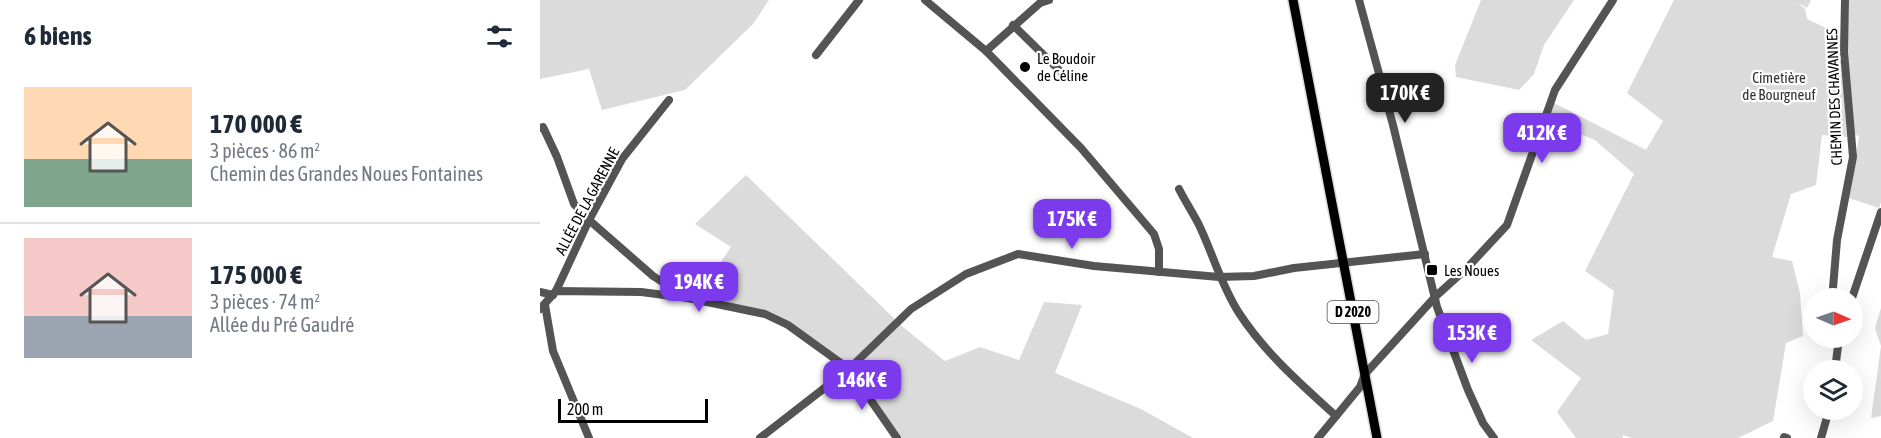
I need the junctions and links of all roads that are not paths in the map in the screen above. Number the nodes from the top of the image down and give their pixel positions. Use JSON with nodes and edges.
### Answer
{"nodes":[{"id":1,"x":859,"y":0,"type":"edge"},
{"id":2,"x":925,"y":0,"type":"edge"},
{"id":3,"x":1049,"y":0,"type":"edge"},
{"id":4,"x":1293,"y":0,"type":"edge"},
{"id":5,"x":1359,"y":0,"type":"edge"},
{"id":6,"x":1613,"y":0,"type":"edge"},
{"id":7,"x":1845,"y":0,"type":"edge"},
{"id":8,"x":1013,"y":25,"type":"junction"},
{"id":9,"x":986,"y":51,"type":"junction"},
{"id":10,"x":816,"y":55,"type":"dead end"},
{"id":11,"x":1060,"y":72,"type":"dead end"},
{"id":12,"x":669,"y":100,"type":"dead end"},
{"id":13,"x":540,"y":128,"type":"edge"},
{"id":14,"x":1179,"y":189,"type":"dead end"},
{"id":15,"x":1881,"y":212,"type":"edge"},
{"id":16,"x":589,"y":220,"type":"junction"},
{"id":17,"x":1425,"y":254,"type":"junction"},
{"id":18,"x":1343,"y":262,"type":"junction"},
{"id":19,"x":1159,"y":272,"type":"junction"},
{"id":20,"x":1219,"y":277,"type":"junction"},
{"id":21,"x":1833,"y":288,"type":"edge"},
{"id":22,"x":1855,"y":288,"type":"edge"},
{"id":23,"x":540,"y":292,"type":"edge"},
{"id":24,"x":554,"y":293,"type":"junction"},
{"id":25,"x":1436,"y":296,"type":"junction"},
{"id":26,"x":688,"y":298,"type":"junction"},
{"id":27,"x":542,"y":307,"type":"edge"},
{"id":28,"x":849,"y":369,"type":"junction"},
{"id":29,"x":1365,"y":374,"type":"junction"},
{"id":30,"x":1336,"y":416,"type":"junction"},
{"id":31,"x":1826,"y":420,"type":"edge"},
{"id":32,"x":589,"y":438,"type":"edge"},
{"id":33,"x":760,"y":438,"type":"edge"},
{"id":34,"x":897,"y":438,"type":"edge"},
{"id":35,"x":1318,"y":438,"type":"edge"},
{"id":36,"x":1377,"y":438,"type":"edge"},
{"id":37,"x":1494,"y":438,"type":"edge"},
{"id":38,"x":1821,"y":438,"type":"edge"}],
"edges":[{"from":1,"to":10,"type":"street"},
{"from":2,"to":9,"type":"street"},
{"from":3,"to":8,"type":"street"},
{"from":4,"to":18,"type":"main road","number":"D 2020"},
{"from":5,"to":17,"type":"street"},
{"from":6,"to":25,"type":"street"},
{"from":7,"to":21,"type":"street","name":"CHEMIN DES CHAVANNES"},
{"from":8,"to":9,"type":"street"},
{"from":8,"to":11,"type":"street"},
{"from":9,"to":19,"type":"street"},
{"from":12,"to":16,"type":"street","name":"ALLÉE DE LA GARENNE"},
{"from":13,"to":16,"type":"street"},
{"from":14,"to":20,"type":"street"},
{"from":15,"to":22,"type":"street"},
{"from":16,"to":24,"type":"street","name":"ALLÉE DE LA GARENNE"},
{"from":16,"to":26,"type":"street"},
{"from":17,"to":18,"type":"street"},
{"from":17,"to":25,"type":"street"},
{"from":18,"to":20,"type":"street"},
{"from":18,"to":29,"type":"main road","number":"D 2020"},
{"from":19,"to":20,"type":"street"},
{"from":19,"to":28,"type":"street"},
{"from":20,"to":30,"type":"street"},
{"from":23,"to":24,"type":"street"},
{"from":24,"to":26,"type":"street"},
{"from":24,"to":27,"type":"street","name":"ALLÉE DE LA GARENNE"},
{"from":25,"to":29,"type":"street"},
{"from":25,"to":37,"type":"street"},
{"from":26,"to":28,"type":"street"},
{"from":27,"to":32,"type":"street"},
{"from":28,"to":33,"type":"street"},
{"from":28,"to":34,"type":"street"},
{"from":29,"to":30,"type":"street"},
{"from":29,"to":36,"type":"main road","number":"D 2020"},
{"from":30,"to":35,"type":"street"},
{"from":31,"to":38,"type":"street"}]}
